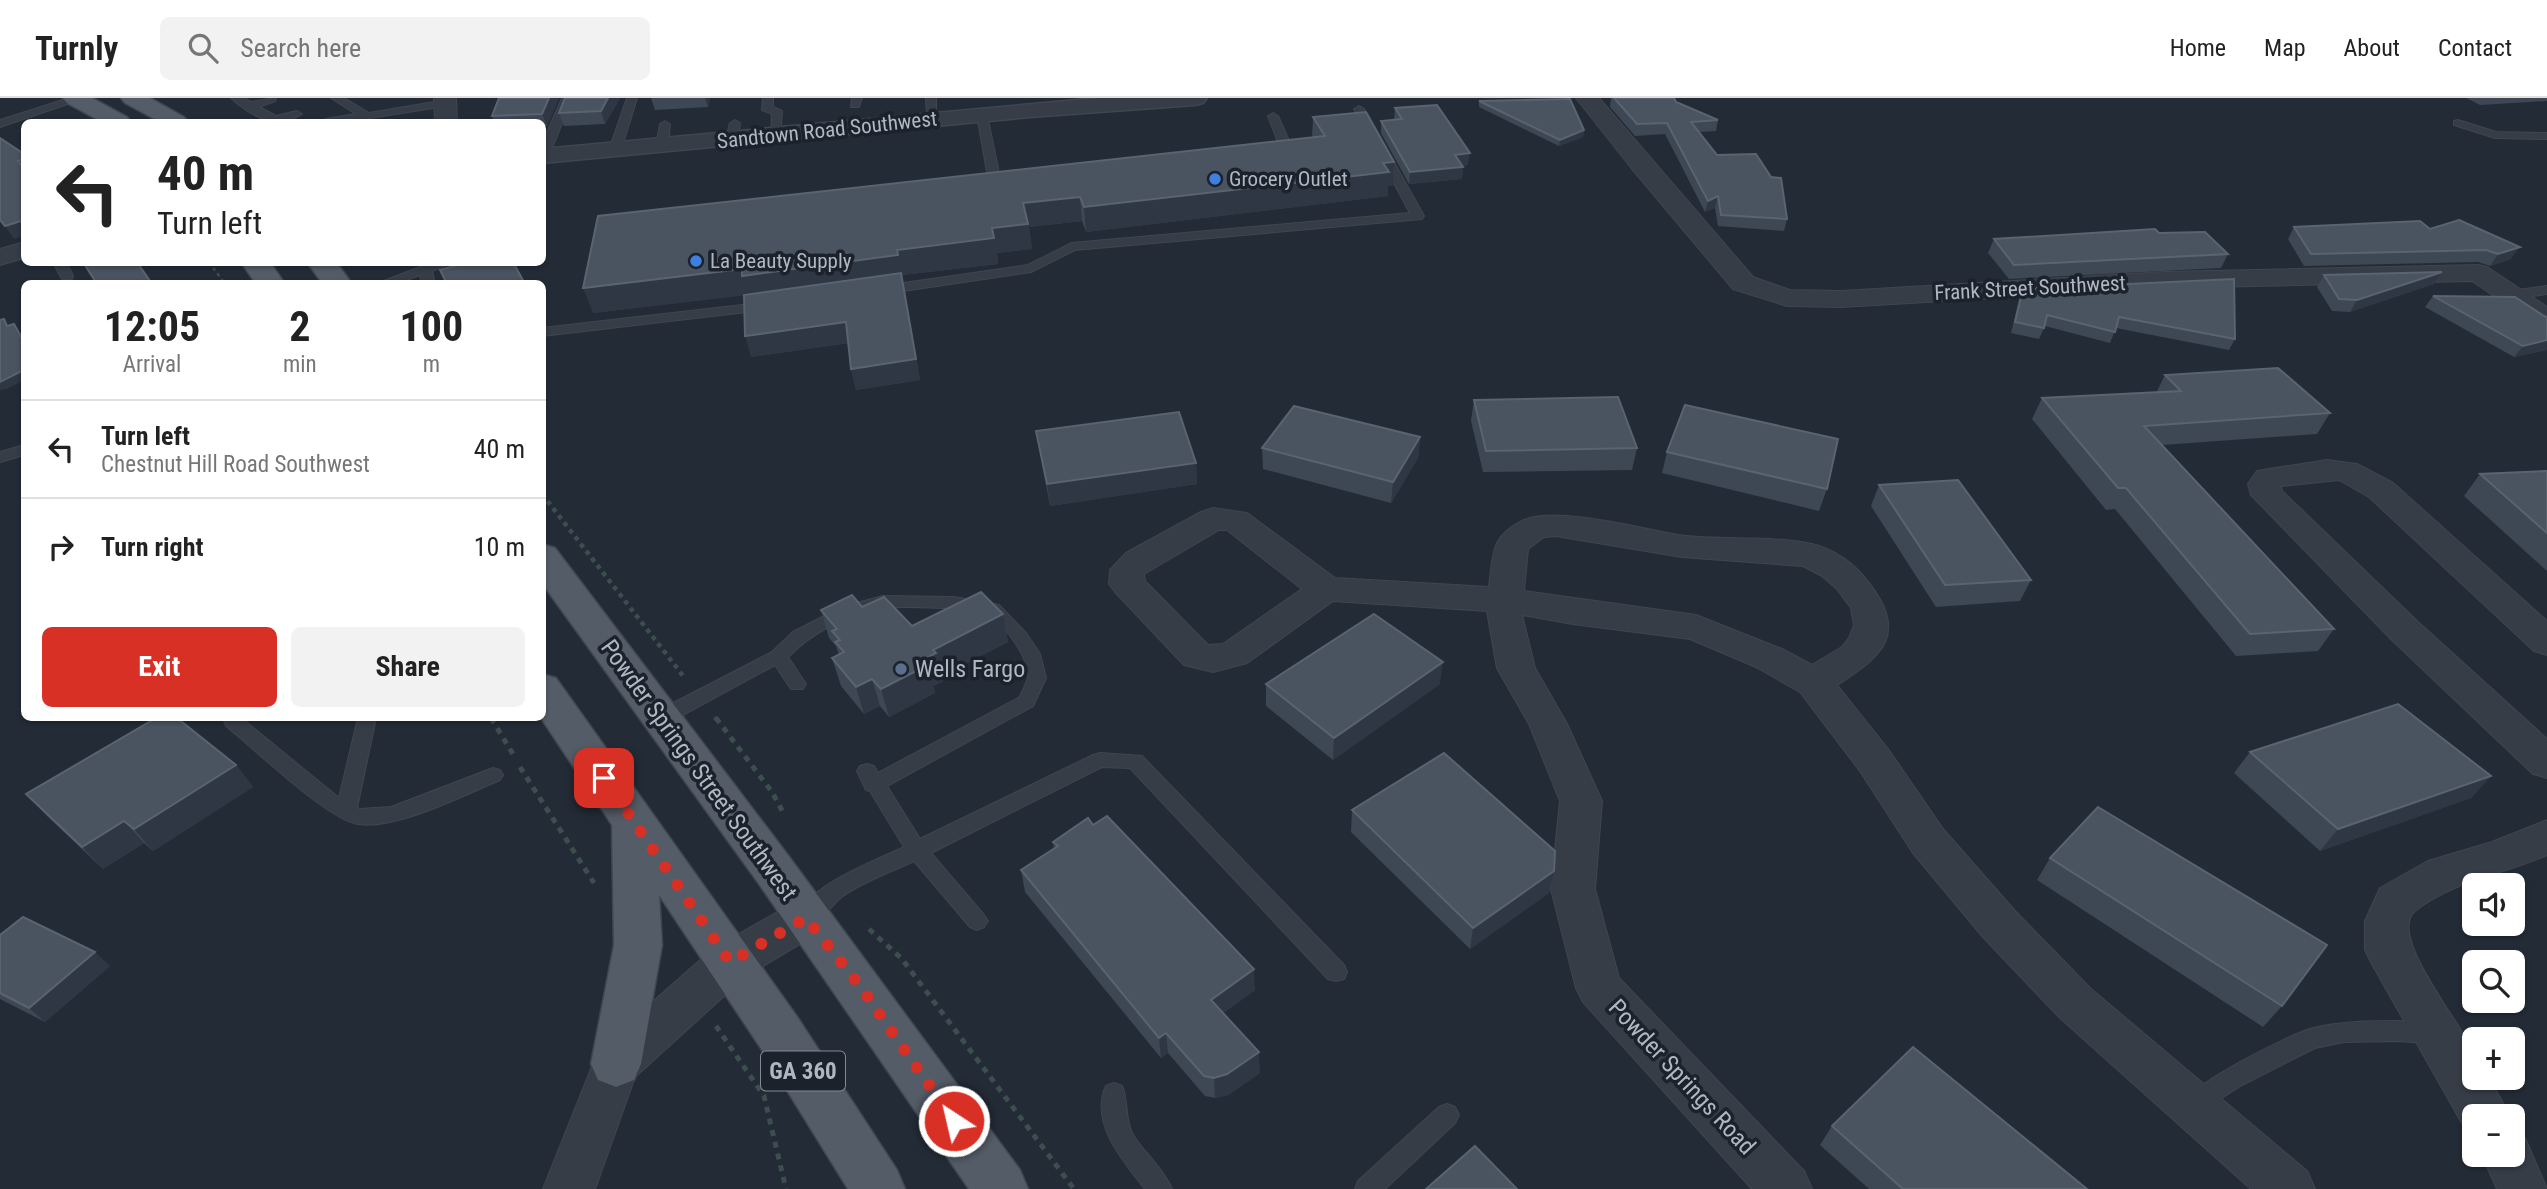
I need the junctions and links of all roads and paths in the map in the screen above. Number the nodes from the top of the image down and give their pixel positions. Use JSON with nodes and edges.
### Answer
{"nodes":[{"id":1,"x":76,"y":98,"type":"edge"},
{"id":2,"x":133,"y":98,"type":"edge"},
{"id":3,"x":567,"y":98,"type":"edge"},
{"id":4,"x":632,"y":98,"type":"edge"},
{"id":5,"x":768,"y":98,"type":"edge"},
{"id":6,"x":1195,"y":98,"type":"edge"},
{"id":7,"x":1368,"y":98,"type":"edge"},
{"id":8,"x":1587,"y":98,"type":"edge"},
{"id":9,"x":271,"y":99,"type":"edge"},
{"id":10,"x":241,"y":100,"type":"edge"},
{"id":11,"x":334,"y":101,"type":"edge"},
{"id":12,"x":1028,"y":104,"type":"edge"},
{"id":13,"x":282,"y":106,"type":"dead end"},
{"id":14,"x":446,"y":108,"type":"edge"},
{"id":15,"x":932,"y":109,"type":"edge"},
{"id":16,"x":1359,"y":109,"type":"junction"},
{"id":17,"x":261,"y":112,"type":"junction"},
{"id":18,"x":297,"y":114,"type":"dead end"},
{"id":19,"x":982,"y":115,"type":"junction"},
{"id":20,"x":366,"y":116,"type":"junction"},
{"id":21,"x":106,"y":119,"type":"edge"},
{"id":22,"x":171,"y":119,"type":"edge"},
{"id":23,"x":273,"y":119,"type":"edge"},
{"id":24,"x":282,"y":119,"type":"edge"},
{"id":25,"x":346,"y":119,"type":"edge"},
{"id":26,"x":1275,"y":122,"type":"dead end"},
{"id":27,"x":1349,"y":122,"type":"edge"},
{"id":28,"x":776,"y":123,"type":"junction"},
{"id":29,"x":2458,"y":123,"type":"dead end"},
{"id":30,"x":0,"y":124,"type":"edge"},
{"id":31,"x":2547,"y":136,"type":"edge"},
{"id":32,"x":546,"y":149,"type":"edge"},
{"id":33,"x":615,"y":150,"type":"junction"},
{"id":34,"x":1287,"y":150,"type":"edge"},
{"id":35,"x":546,"y":156,"type":"edge"},
{"id":36,"x":995,"y":183,"type":"edge"},
{"id":37,"x":21,"y":251,"type":"edge"},
{"id":38,"x":0,"y":257,"type":"edge"},
{"id":39,"x":61,"y":266,"type":"edge"},
{"id":40,"x":324,"y":266,"type":"edge"},
{"id":41,"x":435,"y":266,"type":"edge"},
{"id":42,"x":425,"y":269,"type":"junction"},
{"id":43,"x":67,"y":276,"type":"dead end"},
{"id":44,"x":335,"y":280,"type":"edge"},
{"id":45,"x":393,"y":280,"type":"edge"},
{"id":46,"x":428,"y":280,"type":"edge"},
{"id":47,"x":2547,"y":290,"type":"edge"},
{"id":48,"x":867,"y":292,"type":"edge"},
{"id":49,"x":2510,"y":295,"type":"junction"},
{"id":50,"x":787,"y":303,"type":"edge"},
{"id":51,"x":2547,"y":319,"type":"edge"},
{"id":52,"x":546,"y":332,"type":"edge"},
{"id":53,"x":21,"y":451,"type":"edge"},
{"id":54,"x":0,"y":457,"type":"edge"},
{"id":55,"x":546,"y":499,"type":"edge"},
{"id":56,"x":546,"y":561,"type":"edge"},
{"id":57,"x":1326,"y":589,"type":"junction"},
{"id":58,"x":1507,"y":600,"type":"junction"},
{"id":59,"x":2547,"y":642,"type":"edge"},
{"id":60,"x":778,"y":656,"type":"junction"},
{"id":61,"x":1813,"y":682,"type":"junction"},
{"id":62,"x":797,"y":684,"type":"dead end"},
{"id":63,"x":546,"y":694,"type":"edge"},
{"id":64,"x":700,"y":698,"type":"junction"},
{"id":65,"x":662,"y":718,"type":"junction"},
{"id":66,"x":233,"y":721,"type":"dead end"},
{"id":67,"x":366,"y":721,"type":"edge"},
{"id":68,"x":493,"y":721,"type":"edge"},
{"id":69,"x":2547,"y":763,"type":"edge"},
{"id":70,"x":493,"y":775,"type":"dead end"},
{"id":71,"x":346,"y":811,"type":"junction"},
{"id":72,"x":634,"y":821,"type":"junction"},
{"id":73,"x":791,"y":827,"type":"dead end"},
{"id":74,"x":2547,"y":837,"type":"edge"},
{"id":75,"x":917,"y":851,"type":"junction"},
{"id":76,"x":593,"y":882,"type":"dead end"},
{"id":77,"x":821,"y":904,"type":"junction"},
{"id":78,"x":977,"y":921,"type":"dead end"},
{"id":79,"x":730,"y":962,"type":"junction"},
{"id":80,"x":1336,"y":972,"type":"dead end"},
{"id":81,"x":2436,"y":1035,"type":"junction"},
{"id":82,"x":735,"y":1054,"type":"dead end"},
{"id":83,"x":616,"y":1064,"type":"junction"},
{"id":84,"x":1114,"y":1094,"type":"dead end"},
{"id":85,"x":2478,"y":1104,"type":"edge"},
{"id":86,"x":2192,"y":1106,"type":"junction"},
{"id":87,"x":1447,"y":1115,"type":"dead end"},
{"id":88,"x":2513,"y":1167,"type":"edge"},
{"id":89,"x":569,"y":1189,"type":"edge"},
{"id":90,"x":786,"y":1189,"type":"edge"},
{"id":91,"x":878,"y":1189,"type":"edge"},
{"id":92,"x":1001,"y":1189,"type":"edge"},
{"id":93,"x":1074,"y":1189,"type":"edge"},
{"id":94,"x":1160,"y":1189,"type":"edge"},
{"id":95,"x":1367,"y":1189,"type":"edge"},
{"id":96,"x":1786,"y":1189,"type":"edge"},
{"id":97,"x":2289,"y":1189,"type":"edge"},
{"id":98,"x":2523,"y":1189,"type":"edge"}],
"edges":[{"from":1,"to":21,"type":"main road"},
{"from":1,"to":30,"type":"lane"},
{"from":2,"to":22,"type":"main road"},
{"from":3,"to":32,"type":"lane"},
{"from":4,"to":33,"type":"lane"},
{"from":5,"to":28,"type":"lane"},
{"from":6,"to":12,"type":"street","name":"Sandtown Road Southwest"},
{"from":7,"to":16,"type":"lane"},
{"from":8,"to":49,"type":"street","name":"Frank Street Southwest"},
{"from":9,"to":10,"type":"lane"},
{"from":10,"to":17,"type":"lane"},
{"from":11,"to":20,"type":"lane"},
{"from":12,"to":19,"type":"street","name":"Sandtown Road Southwest"},
{"from":13,"to":17,"type":"lane"},
{"from":14,"to":20,"type":"lane"},
{"from":15,"to":19,"type":"street","name":"Sandtown Road Southwest"},
{"from":15,"to":28,"type":"street","name":"Sandtown Road Southwest"},
{"from":16,"to":27,"type":"lane"},
{"from":16,"to":48,"type":"lane"},
{"from":17,"to":23,"type":"lane"},
{"from":18,"to":24,"type":"lane"},
{"from":19,"to":36,"type":"lane"},
{"from":20,"to":25,"type":"lane"},
{"from":26,"to":34,"type":"lane"},
{"from":28,"to":33,"type":"street","name":"Sandtown Road Southwest"},
{"from":29,"to":31,"type":"lane"},
{"from":33,"to":35,"type":"street","name":"Sandtown Road Southwest"},
{"from":37,"to":38,"type":"street"},
{"from":39,"to":43,"type":"lane"},
{"from":40,"to":44,"type":"main road"},
{"from":41,"to":42,"type":"lane"},
{"from":42,"to":45,"type":"lane"},
{"from":42,"to":46,"type":"lane"},
{"from":47,"to":49,"type":"lane"},
{"from":49,"to":51,"type":"street","name":"Frank Street Southwest"},
{"from":50,"to":52,"type":"lane"},
{"from":53,"to":54,"type":"lane"},
{"from":55,"to":64,"type":"path"},
{"from":56,"to":65,"type":"main road","name":"Powder Springs Street Southwest"},
{"from":57,"to":57,"type":"street"},
{"from":57,"to":58,"type":"street"},
{"from":58,"to":61,"type":"street"},
{"from":58,"to":61,"type":"street","name":"Powder Springs Road"},
{"from":58,"to":96,"type":"street","name":"Powder Springs Road"},
{"from":59,"to":69,"type":"street"},
{"from":60,"to":62,"type":"lane"},
{"from":60,"to":64,"type":"lane"},
{"from":60,"to":75,"type":"lane"},
{"from":61,"to":86,"type":"street"},
{"from":63,"to":72,"type":"main road","number":"GA 360"},
{"from":64,"to":65,"type":"lane"},
{"from":64,"to":73,"type":"path"},
{"from":65,"to":77,"type":"main road","name":"Powder Springs Street Southwest"},
{"from":66,"to":71,"type":"lane"},
{"from":67,"to":71,"type":"lane"},
{"from":68,"to":76,"type":"path"},
{"from":70,"to":71,"type":"lane"},
{"from":72,"to":79,"type":"main road","number":"GA 360"},
{"from":72,"to":83,"type":"main road"},
{"from":74,"to":81,"type":"street"},
{"from":75,"to":77,"type":"lane"},
{"from":75,"to":78,"type":"lane"},
{"from":75,"to":80,"type":"lane"},
{"from":77,"to":79,"type":"street"},
{"from":77,"to":92,"type":"main road","name":"Powder Springs Street Southwest"},
{"from":77,"to":93,"type":"path"},
{"from":79,"to":83,"type":"street"},
{"from":79,"to":91,"type":"main road","number":"GA 360"},
{"from":81,"to":85,"type":"street"},
{"from":81,"to":86,"type":"lane"},
{"from":82,"to":90,"type":"path"},
{"from":83,"to":89,"type":"street"},
{"from":84,"to":94,"type":"lane"},
{"from":86,"to":97,"type":"street"},
{"from":87,"to":95,"type":"lane"},
{"from":88,"to":98,"type":"street"}]}
